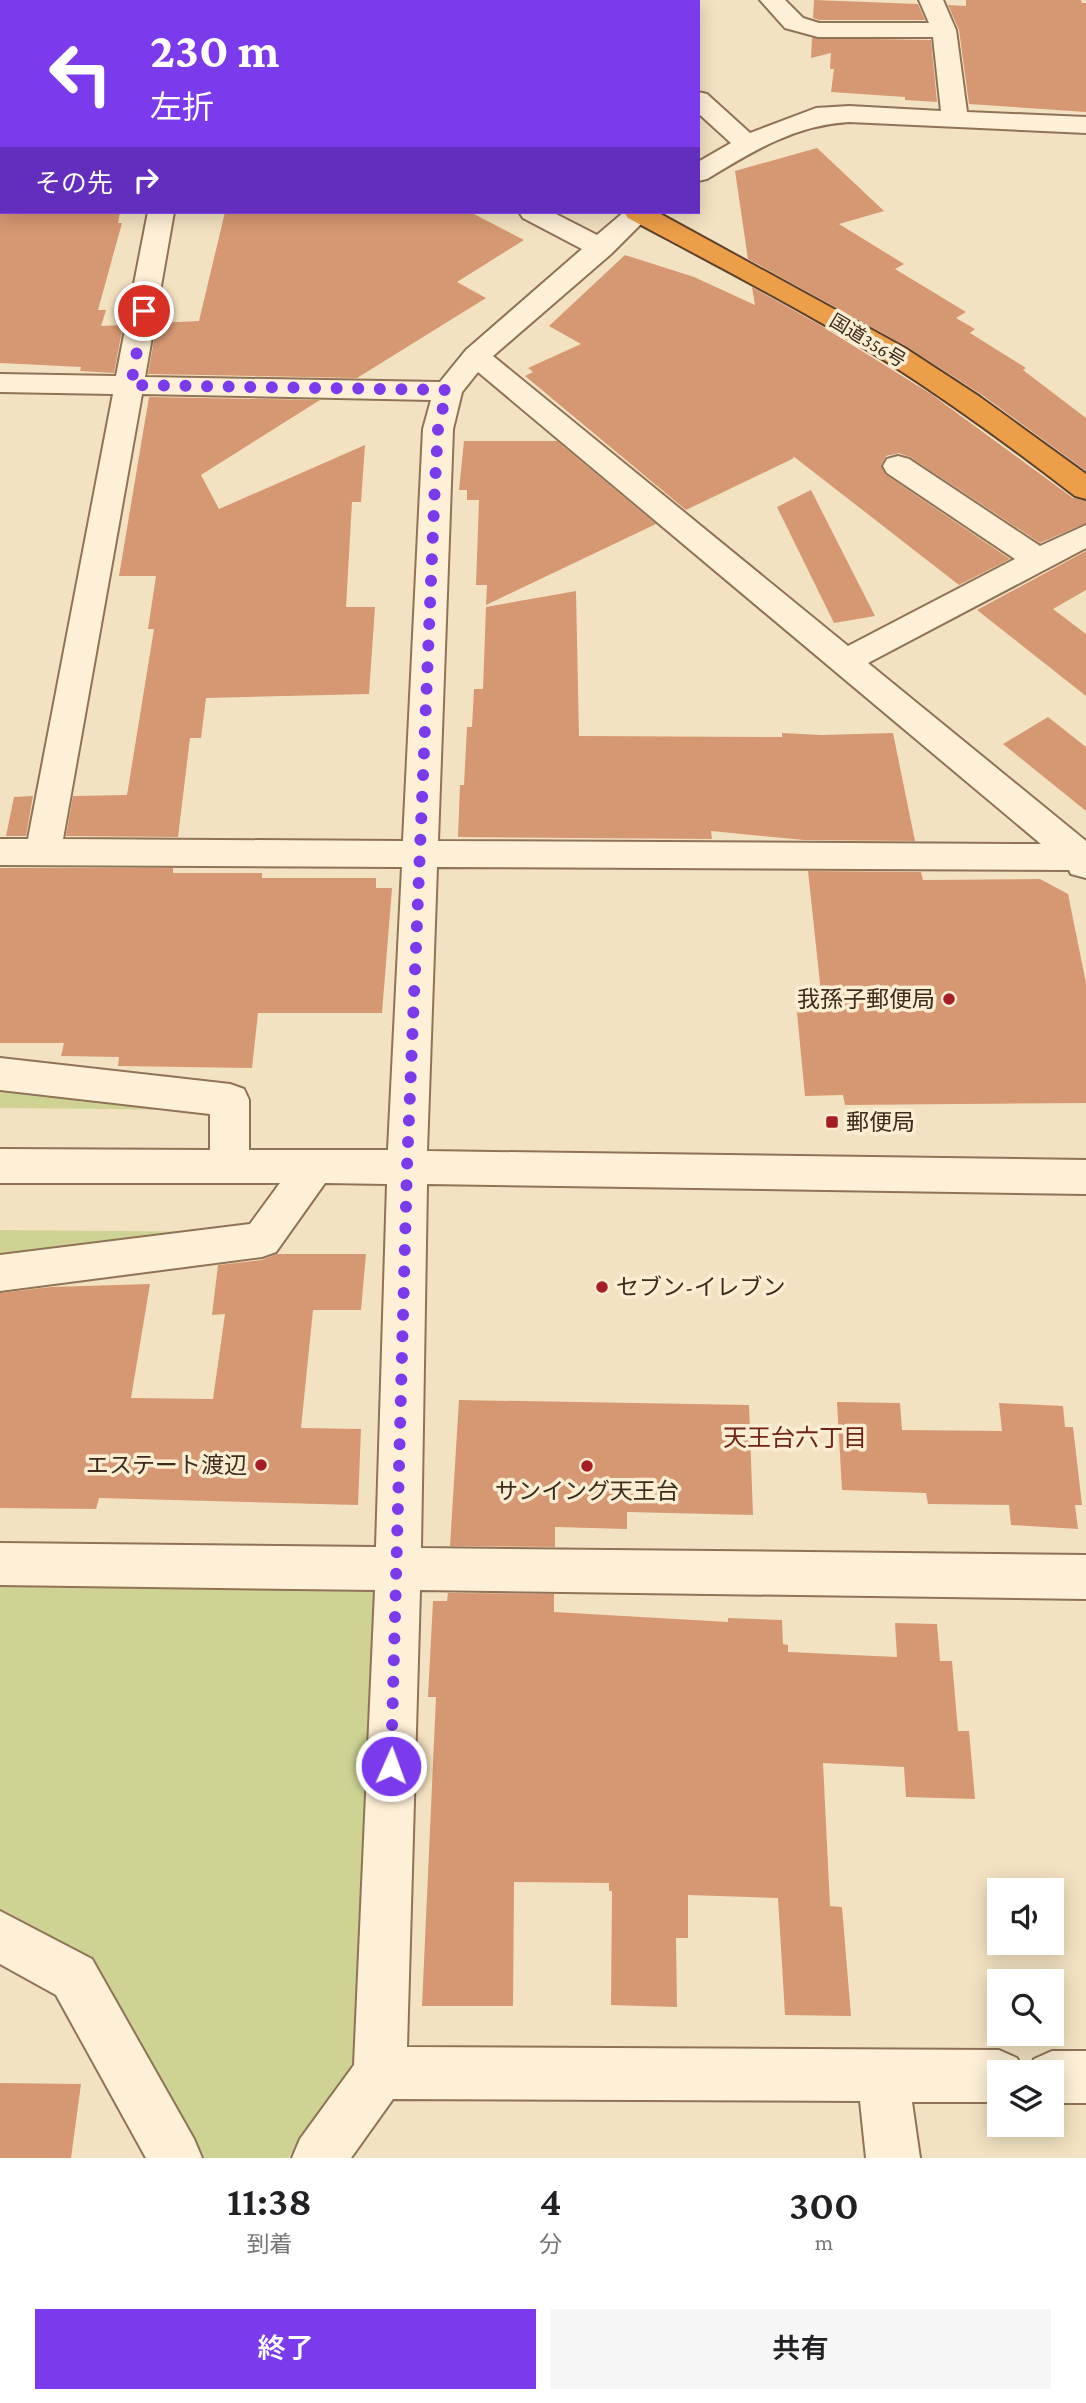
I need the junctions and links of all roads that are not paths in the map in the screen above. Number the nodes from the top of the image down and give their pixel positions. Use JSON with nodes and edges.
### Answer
{"nodes":[{"id":1,"x":772,"y":0,"type":"edge"},
{"id":2,"x":931,"y":0,"type":"edge"},
{"id":3,"x":944,"y":30,"type":"junction"},
{"id":4,"x":700,"y":101,"type":"edge"},
{"id":5,"x":955,"y":119,"type":"junction"},
{"id":6,"x":1086,"y":125,"type":"edge"},
{"id":7,"x":747,"y":144,"type":"junction"},
{"id":8,"x":700,"y":172,"type":"edge"},
{"id":9,"x":161,"y":214,"type":"edge"},
{"id":10,"x":536,"y":214,"type":"edge"},
{"id":11,"x":637,"y":214,"type":"edge"},
{"id":12,"x":643,"y":214,"type":"edge"},
{"id":13,"x":601,"y":248,"type":"junction"},
{"id":14,"x":476,"y":356,"type":"junction"},
{"id":15,"x":0,"y":383,"type":"edge"},
{"id":16,"x":131,"y":385,"type":"junction"},
{"id":17,"x":447,"y":390,"type":"junction"},
{"id":18,"x":898,"y":466,"type":"dead end"},
{"id":19,"x":1086,"y":489,"type":"edge"},
{"id":20,"x":1086,"y":536,"type":"edge"},
{"id":21,"x":1038,"y":560,"type":"junction"},
{"id":22,"x":846,"y":661,"type":"junction"},
{"id":23,"x":0,"y":852,"type":"edge"},
{"id":24,"x":43,"y":853,"type":"junction"},
{"id":25,"x":422,"y":853,"type":"junction"},
{"id":26,"x":1083,"y":864,"type":"edge"},
{"id":27,"x":0,"y":1074,"type":"edge"},
{"id":28,"x":0,"y":1166,"type":"edge"},
{"id":29,"x":229,"y":1167,"type":"junction"},
{"id":30,"x":314,"y":1167,"type":"junction"},
{"id":31,"x":407,"y":1167,"type":"junction"},
{"id":32,"x":1086,"y":1177,"type":"edge"},
{"id":33,"x":0,"y":1273,"type":"edge"},
{"id":34,"x":0,"y":1564,"type":"edge"},
{"id":35,"x":398,"y":1570,"type":"junction"},
{"id":36,"x":1086,"y":1577,"type":"edge"},
{"id":37,"x":0,"y":1936,"type":"edge"},
{"id":38,"x":380,"y":2073,"type":"junction"},
{"id":39,"x":883,"y":2076,"type":"junction"},
{"id":40,"x":987,"y":2076,"type":"edge"},
{"id":41,"x":1064,"y":2077,"type":"edge"},
{"id":42,"x":1086,"y":2077,"type":"edge"},
{"id":43,"x":175,"y":2158,"type":"edge"},
{"id":44,"x":319,"y":2158,"type":"edge"},
{"id":45,"x":893,"y":2158,"type":"edge"}],
"edges":[{"from":1,"to":3,"type":"street"},
{"from":2,"to":3,"type":"street"},
{"from":3,"to":5,"type":"street"},
{"from":4,"to":7,"type":"street"},
{"from":5,"to":6,"type":"street"},
{"from":5,"to":7,"type":"street"},
{"from":7,"to":8,"type":"street"},
{"from":9,"to":16,"type":"street"},
{"from":10,"to":13,"type":"street"},
{"from":11,"to":13,"type":"street"},
{"from":12,"to":19,"type":"highway","name":"国道356号"},
{"from":13,"to":14,"type":"street"},
{"from":14,"to":17,"type":"street"},
{"from":14,"to":22,"type":"street"},
{"from":15,"to":16,"type":"street"},
{"from":16,"to":17,"type":"street"},
{"from":16,"to":24,"type":"street"},
{"from":17,"to":25,"type":"street"},
{"from":18,"to":21,"type":"street"},
{"from":20,"to":21,"type":"street"},
{"from":21,"to":22,"type":"street"},
{"from":22,"to":26,"type":"street"},
{"from":23,"to":24,"type":"street"},
{"from":24,"to":25,"type":"street"},
{"from":25,"to":26,"type":"street"},
{"from":25,"to":31,"type":"street"},
{"from":27,"to":29,"type":"street"},
{"from":28,"to":29,"type":"street"},
{"from":29,"to":30,"type":"street"},
{"from":30,"to":31,"type":"street"},
{"from":30,"to":33,"type":"street"},
{"from":31,"to":32,"type":"street"},
{"from":31,"to":35,"type":"street"},
{"from":34,"to":35,"type":"street"},
{"from":35,"to":36,"type":"street"},
{"from":35,"to":38,"type":"street"},
{"from":37,"to":43,"type":"street"},
{"from":38,"to":39,"type":"street"},
{"from":38,"to":44,"type":"street"},
{"from":39,"to":40,"type":"street"},
{"from":39,"to":45,"type":"street"},
{"from":41,"to":42,"type":"street"}]}
